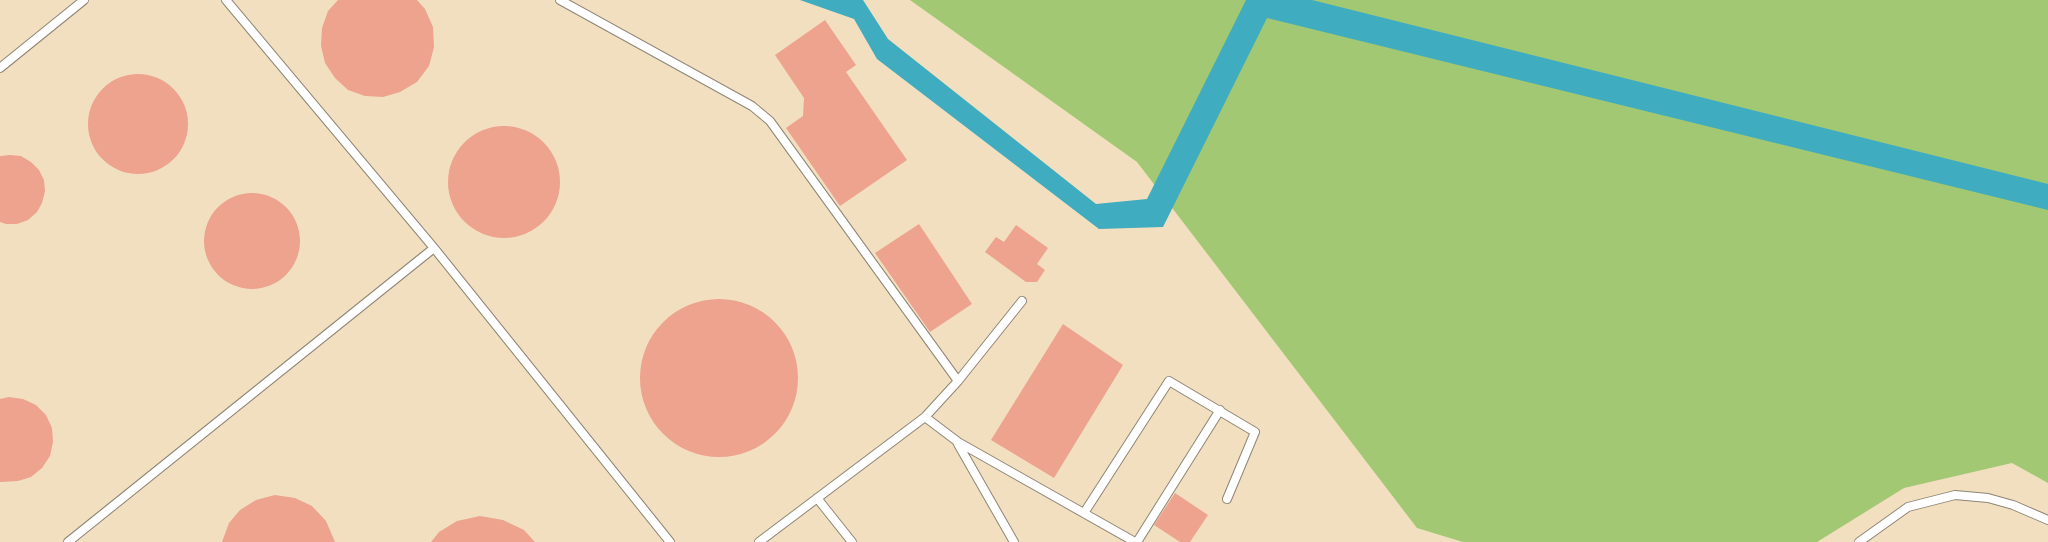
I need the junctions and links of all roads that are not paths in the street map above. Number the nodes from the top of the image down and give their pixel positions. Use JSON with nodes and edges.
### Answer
{"nodes":[{"id":1,"x":84,"y":0,"type":"edge"},
{"id":2,"x":226,"y":0,"type":"edge"},
{"id":3,"x":560,"y":0,"type":"edge"},
{"id":4,"x":0,"y":68,"type":"edge"},
{"id":5,"x":434,"y":248,"type":"junction"},
{"id":6,"x":1022,"y":301,"type":"dead end"},
{"id":7,"x":958,"y":382,"type":"junction"},
{"id":8,"x":1220,"y":410,"type":"junction"},
{"id":9,"x":925,"y":417,"type":"junction"},
{"id":10,"x":958,"y":442,"type":"junction"},
{"id":11,"x":817,"y":498,"type":"junction"},
{"id":12,"x":1227,"y":499,"type":"dead end"},
{"id":13,"x":1084,"y":513,"type":"junction"},
{"id":14,"x":2048,"y":520,"type":"edge"},
{"id":15,"x":68,"y":542,"type":"edge"},
{"id":16,"x":670,"y":542,"type":"edge"},
{"id":17,"x":759,"y":542,"type":"edge"},
{"id":18,"x":852,"y":542,"type":"edge"},
{"id":19,"x":1014,"y":542,"type":"edge"},
{"id":20,"x":1136,"y":542,"type":"edge"},
{"id":21,"x":1859,"y":542,"type":"edge"}],
"edges":[{"from":1,"to":4,"type":"lane"},
{"from":2,"to":5,"type":"lane"},
{"from":3,"to":7,"type":"lane"},
{"from":5,"to":15,"type":"lane"},
{"from":5,"to":16,"type":"lane"},
{"from":6,"to":7,"type":"lane"},
{"from":7,"to":9,"type":"lane"},
{"from":8,"to":12,"type":"lane"},
{"from":8,"to":13,"type":"lane"},
{"from":8,"to":20,"type":"lane"},
{"from":9,"to":10,"type":"lane"},
{"from":9,"to":11,"type":"lane"},
{"from":10,"to":13,"type":"lane"},
{"from":10,"to":19,"type":"lane"},
{"from":11,"to":17,"type":"lane"},
{"from":11,"to":18,"type":"lane"},
{"from":13,"to":20,"type":"lane"},
{"from":14,"to":21,"type":"lane"}]}
